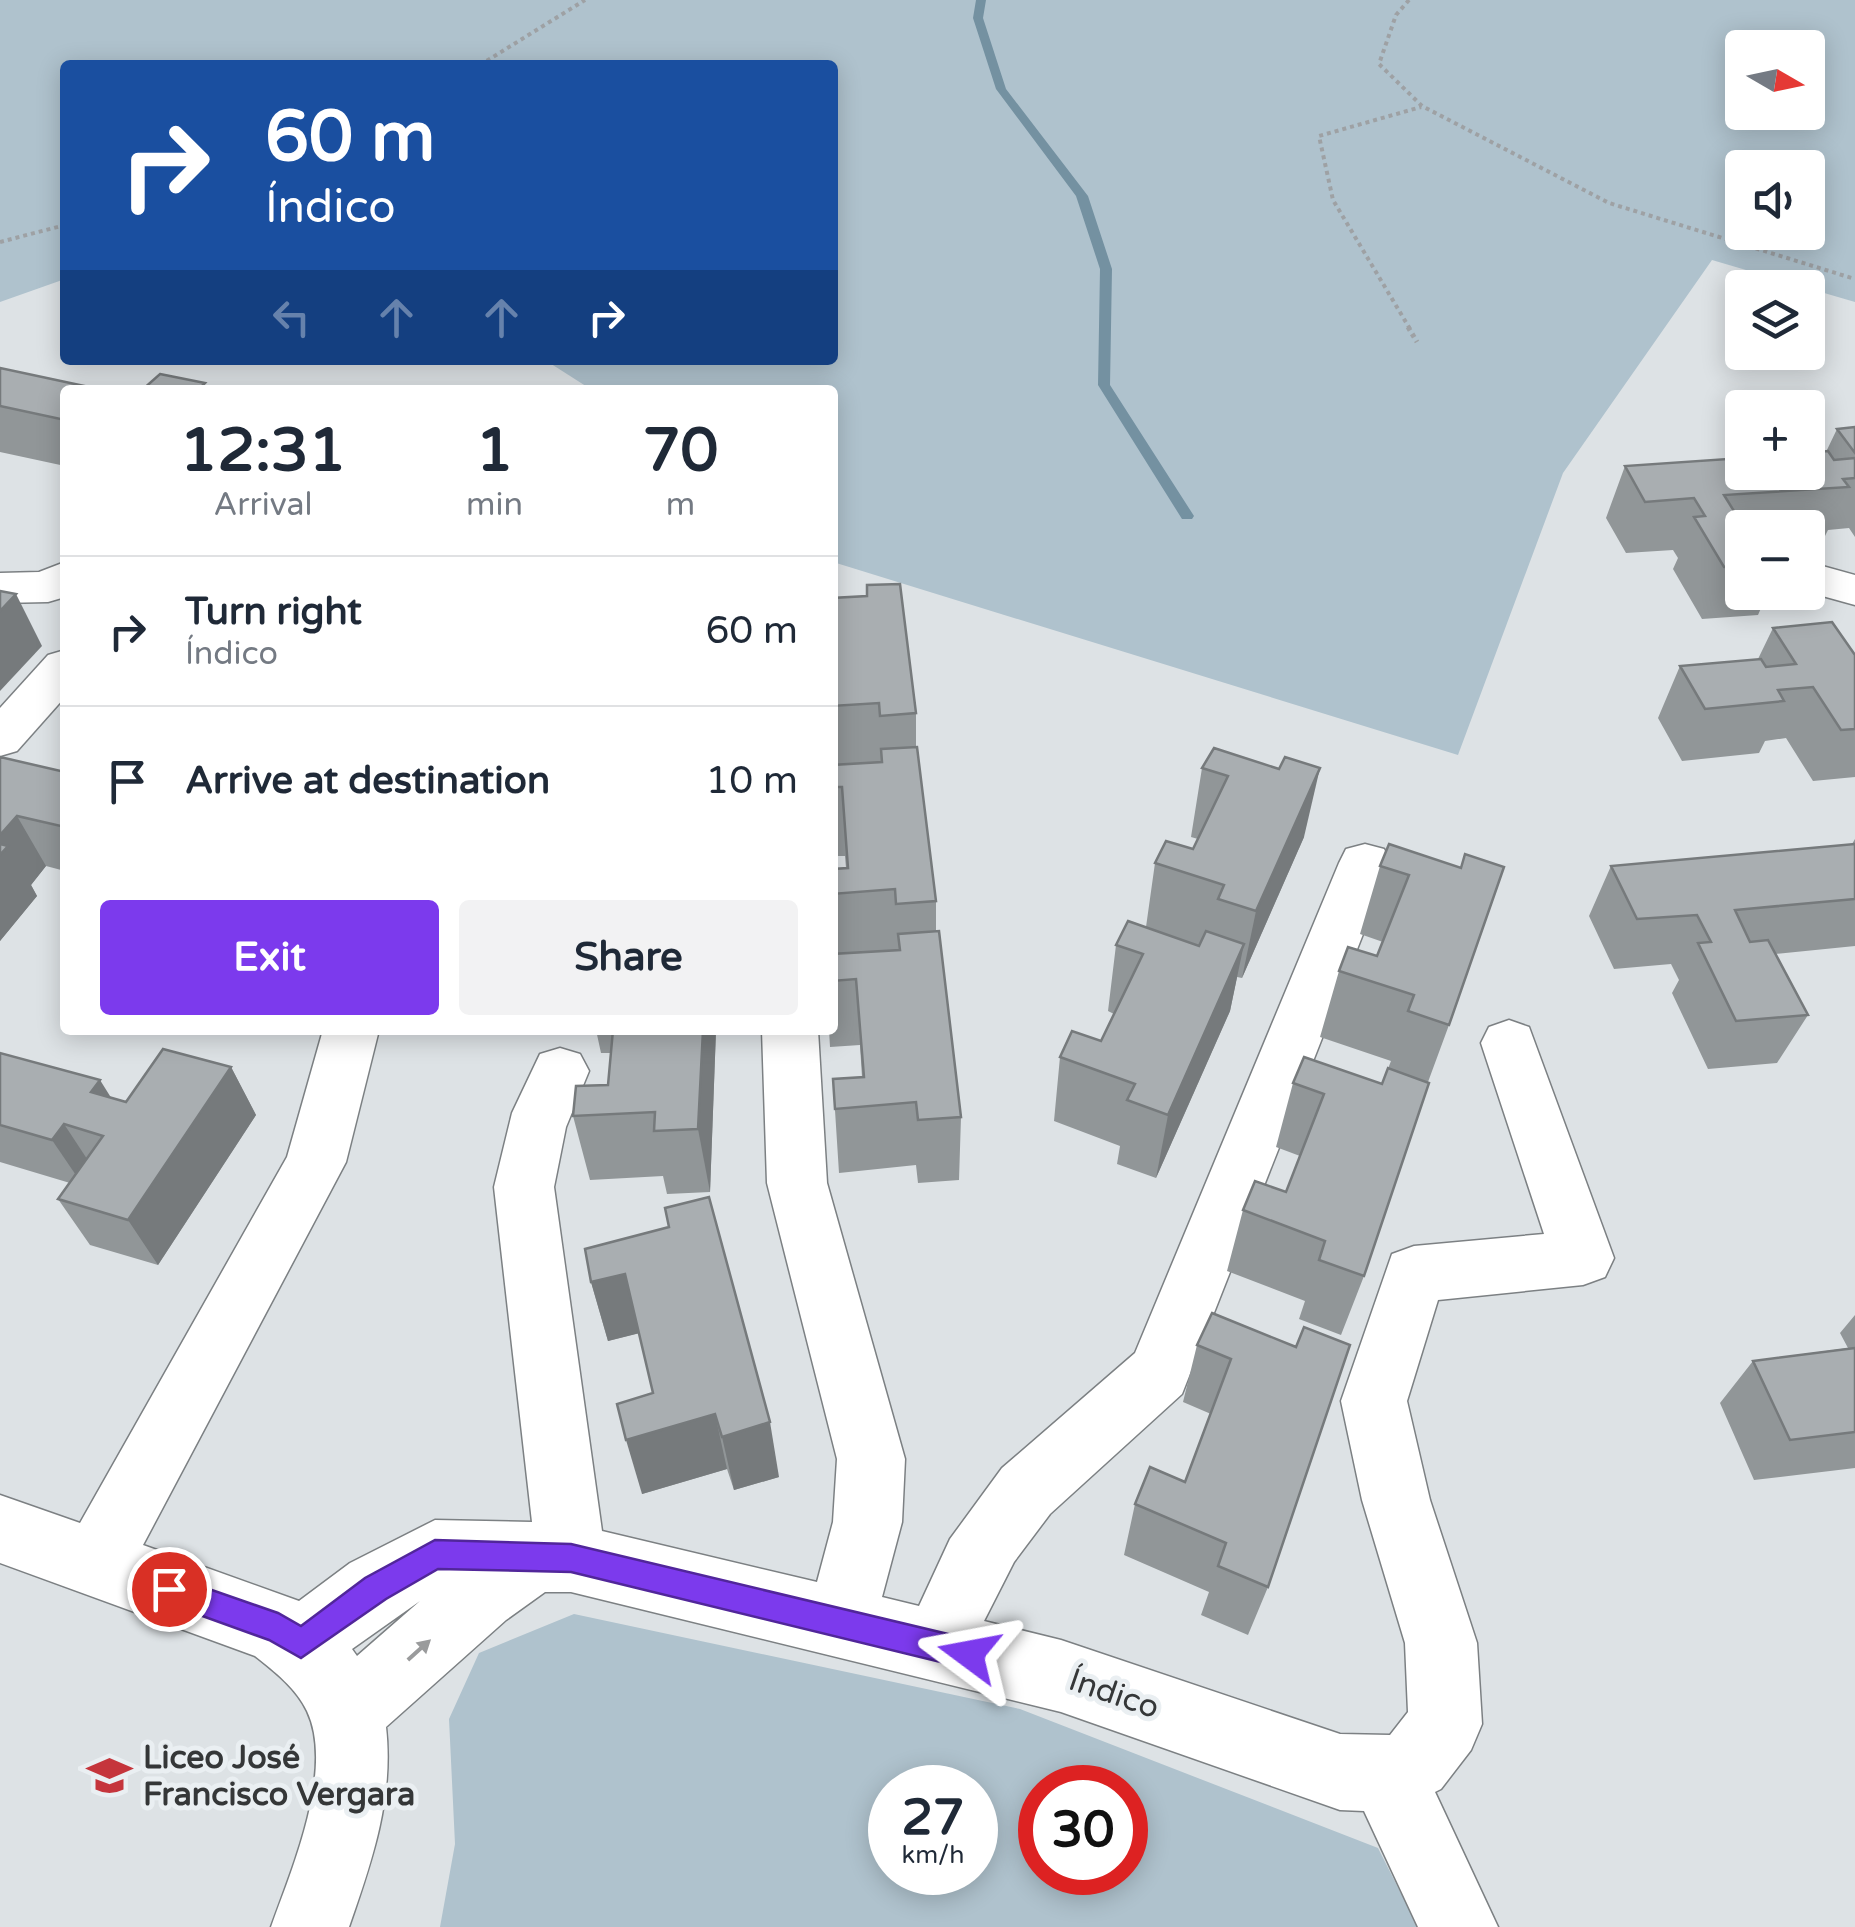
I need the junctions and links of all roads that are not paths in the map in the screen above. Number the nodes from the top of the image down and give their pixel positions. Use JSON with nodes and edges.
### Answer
{"nodes":[{"id":1,"x":60,"y":580,"type":"edge"},
{"id":2,"x":1825,"y":582,"type":"edge"},
{"id":3,"x":0,"y":588,"type":"edge"},
{"id":4,"x":1855,"y":590,"type":"edge"},
{"id":5,"x":60,"y":672,"type":"edge"},
{"id":6,"x":0,"y":739,"type":"edge"},
{"id":7,"x":1365,"y":863,"type":"dead end"},
{"id":8,"x":343,"y":1035,"type":"edge"},
{"id":9,"x":790,"y":1035,"type":"edge"},
{"id":10,"x":1509,"y":1043,"type":"dead end"},
{"id":11,"x":560,"y":1071,"type":"dead end"},
{"id":12,"x":0,"y":1529,"type":"edge"},
{"id":13,"x":553,"y":1557,"type":"junction"},
{"id":14,"x":96,"y":1563,"type":"junction"},
{"id":15,"x":839,"y":1623,"type":"junction"},
{"id":16,"x":301,"y":1644,"type":"junction"},
{"id":17,"x":938,"y":1647,"type":"junction"},
{"id":18,"x":346,"y":1714,"type":"junction"},
{"id":19,"x":1386,"y":1774,"type":"junction"},
{"id":20,"x":310,"y":1927,"type":"edge"},
{"id":21,"x":1459,"y":1927,"type":"edge"}],
"edges":[{"from":1,"to":3,"type":"street"},
{"from":2,"to":4,"type":"street"},
{"from":5,"to":6,"type":"street"},
{"from":7,"to":17,"type":"street"},
{"from":8,"to":14,"type":"street"},
{"from":9,"to":15,"type":"street"},
{"from":10,"to":19,"type":"street"},
{"from":11,"to":13,"type":"street"},
{"from":12,"to":14,"type":"street"},
{"from":13,"to":15,"type":"street","name":"Índico"},
{"from":13,"to":16,"type":"street","name":"Índico"},
{"from":18,"to":13,"type":"street","one_way":true},
{"from":14,"to":16,"type":"street"},
{"from":15,"to":17,"type":"street","name":"Índico"},
{"from":16,"to":18,"type":"street"},
{"from":17,"to":19,"type":"street","name":"Índico"},
{"from":18,"to":20,"type":"street"},
{"from":19,"to":21,"type":"street"}]}
